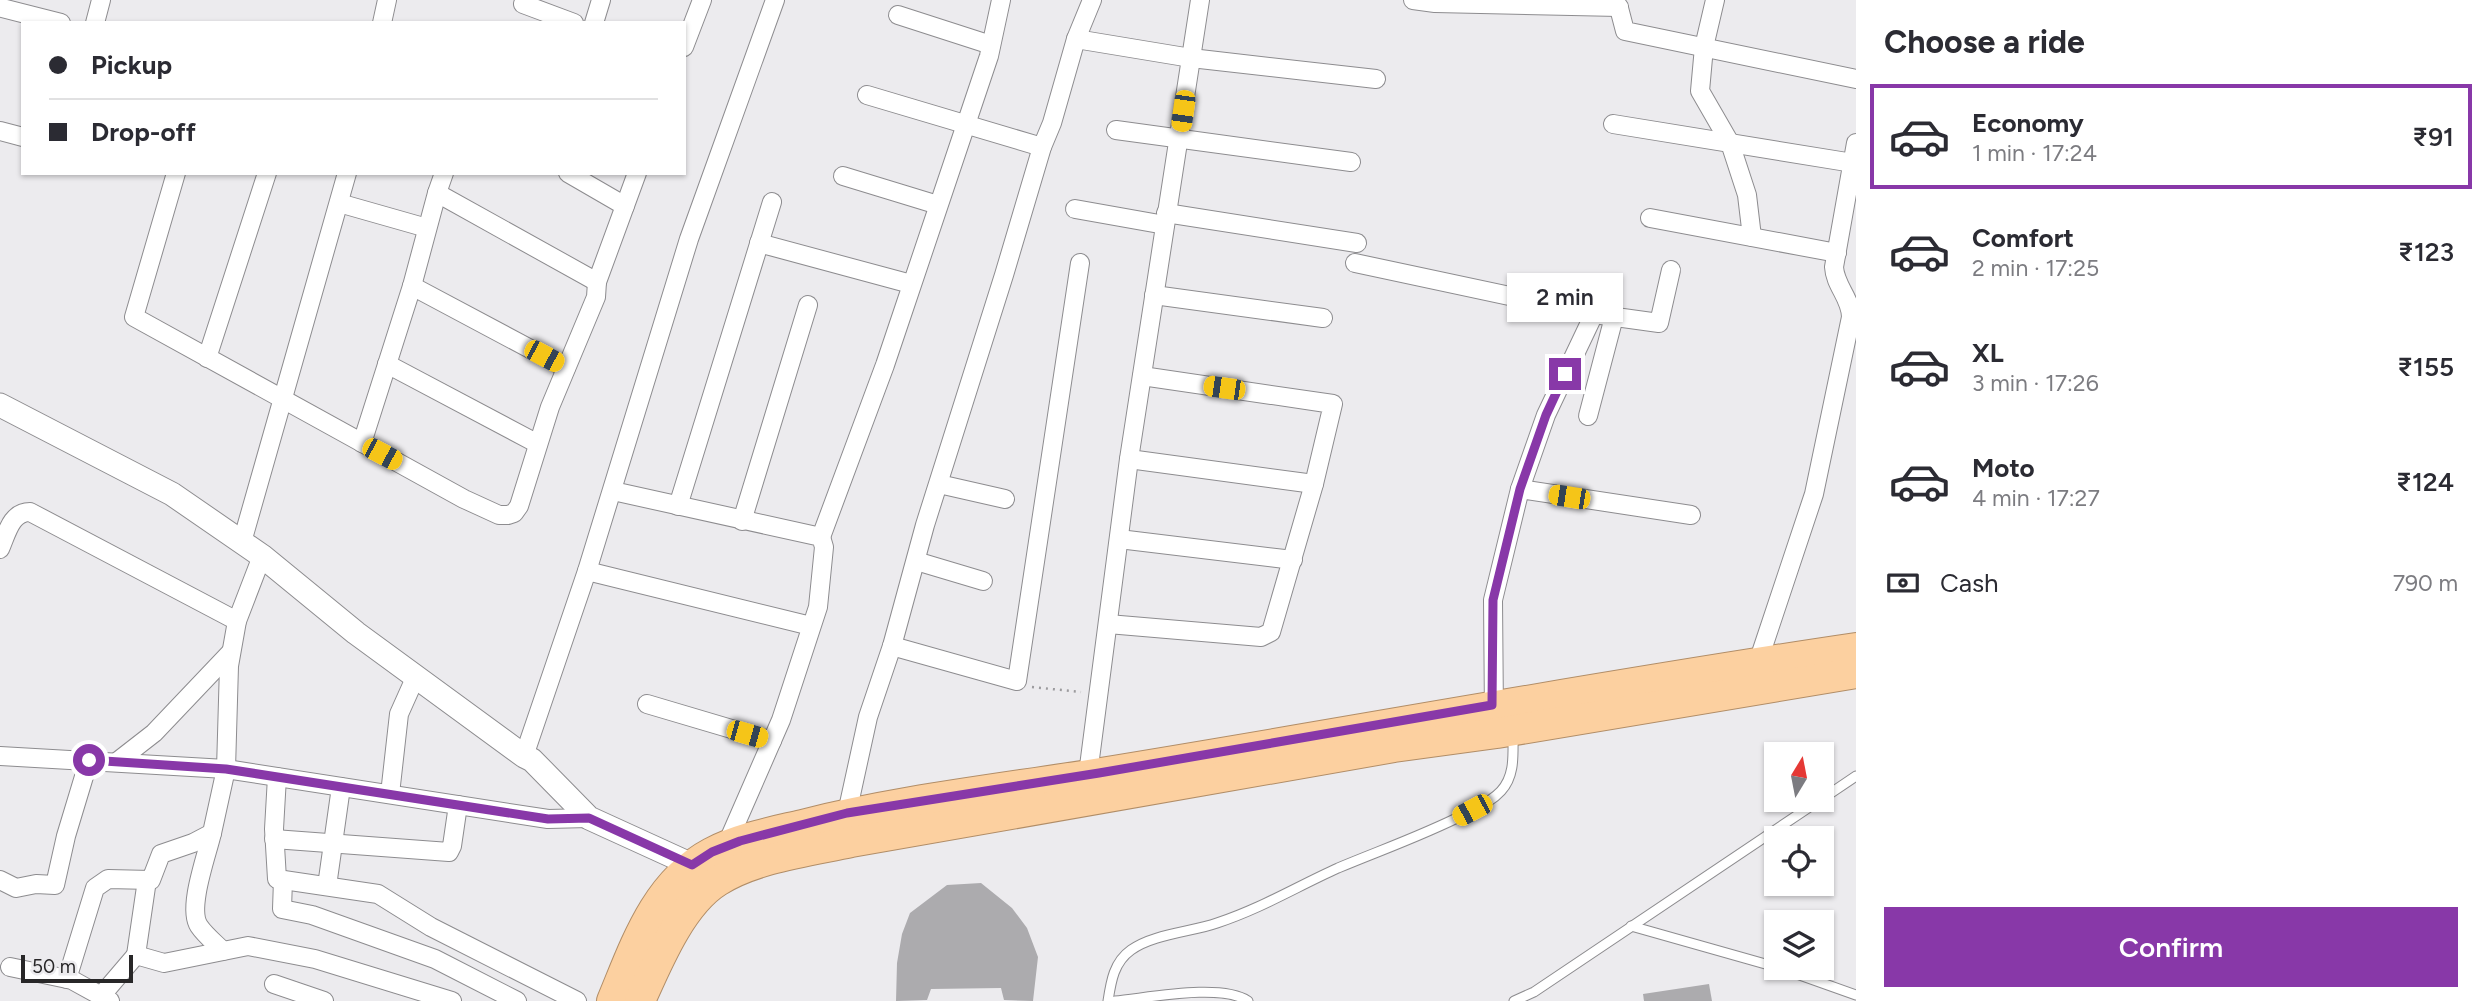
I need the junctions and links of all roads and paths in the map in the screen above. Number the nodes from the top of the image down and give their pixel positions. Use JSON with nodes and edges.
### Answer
{"nodes":[{"id":1,"x":101,"y":0,"type":"edge"},
{"id":2,"x":387,"y":0,"type":"edge"},
{"id":3,"x":601,"y":0,"type":"edge"},
{"id":4,"x":702,"y":0,"type":"edge"},
{"id":5,"x":775,"y":0,"type":"edge"},
{"id":6,"x":1001,"y":0,"type":"edge"},
{"id":7,"x":1092,"y":0,"type":"edge"},
{"id":8,"x":1200,"y":0,"type":"edge"},
{"id":9,"x":1419,"y":0,"type":"edge"},
{"id":10,"x":1715,"y":0,"type":"edge"},
{"id":11,"x":1480,"y":2,"type":"edge"},
{"id":12,"x":1616,"y":3,"type":"edge"},
{"id":13,"x":523,"y":4,"type":"dead end"},
{"id":14,"x":2,"y":7,"type":"edge"},
{"id":15,"x":898,"y":15,"type":"dead end"},
{"id":16,"x":54,"y":21,"type":"edge"},
{"id":17,"x":96,"y":21,"type":"edge"},
{"id":18,"x":382,"y":21,"type":"edge"},
{"id":19,"x":569,"y":21,"type":"edge"},
{"id":20,"x":595,"y":21,"type":"edge"},
{"id":21,"x":1076,"y":39,"type":"junction"},
{"id":22,"x":686,"y":42,"type":"edge"},
{"id":23,"x":992,"y":44,"type":"junction"},
{"id":24,"x":1704,"y":47,"type":"junction"},
{"id":25,"x":1191,"y":58,"type":"junction"},
{"id":26,"x":1376,"y":79,"type":"dead end"},
{"id":27,"x":1856,"y":79,"type":"edge"},
{"id":28,"x":867,"y":95,"type":"dead end"},
{"id":29,"x":1613,"y":124,"type":"dead end"},
{"id":30,"x":965,"y":126,"type":"junction"},
{"id":31,"x":1116,"y":130,"type":"dead end"},
{"id":32,"x":0,"y":131,"type":"edge"},
{"id":33,"x":21,"y":136,"type":"edge"},
{"id":34,"x":1180,"y":138,"type":"junction"},
{"id":35,"x":1730,"y":143,"type":"junction"},
{"id":36,"x":1856,"y":143,"type":"edge"},
{"id":37,"x":1042,"y":147,"type":"junction"},
{"id":38,"x":1351,"y":162,"type":"dead end"},
{"id":39,"x":1853,"y":163,"type":"junction"},
{"id":40,"x":175,"y":175,"type":"edge"},
{"id":41,"x":266,"y":175,"type":"edge"},
{"id":42,"x":346,"y":175,"type":"edge"},
{"id":43,"x":442,"y":175,"type":"edge"},
{"id":44,"x":572,"y":175,"type":"edge"},
{"id":45,"x":636,"y":175,"type":"edge"},
{"id":46,"x":842,"y":176,"type":"dead end"},
{"id":47,"x":437,"y":193,"type":"junction"},
{"id":48,"x":772,"y":202,"type":"dead end"},
{"id":49,"x":339,"y":203,"type":"junction"},
{"id":50,"x":625,"y":205,"type":"junction"},
{"id":51,"x":938,"y":205,"type":"junction"},
{"id":52,"x":1075,"y":209,"type":"dead end"},
{"id":53,"x":1650,"y":218,"type":"dead end"},
{"id":54,"x":1166,"y":219,"type":"junction"},
{"id":55,"x":427,"y":228,"type":"junction"},
{"id":56,"x":1752,"y":237,"type":"junction"},
{"id":57,"x":759,"y":243,"type":"junction"},
{"id":58,"x":1357,"y":243,"type":"dead end"},
{"id":59,"x":1837,"y":253,"type":"junction"},
{"id":60,"x":1080,"y":263,"type":"dead end"},
{"id":61,"x":1355,"y":263,"type":"dead end"},
{"id":62,"x":1671,"y":270,"type":"dead end"},
{"id":63,"x":597,"y":282,"type":"junction"},
{"id":64,"x":911,"y":284,"type":"junction"},
{"id":65,"x":412,"y":286,"type":"junction"},
{"id":66,"x":1154,"y":295,"type":"junction"},
{"id":67,"x":808,"y":304,"type":"dead end"},
{"id":68,"x":1594,"y":314,"type":"junction"},
{"id":69,"x":1614,"y":317,"type":"junction"},
{"id":70,"x":1324,"y":318,"type":"dead end"},
{"id":71,"x":207,"y":358,"type":"junction"},
{"id":72,"x":387,"y":364,"type":"junction"},
{"id":73,"x":566,"y":368,"type":"junction"},
{"id":74,"x":1142,"y":376,"type":"junction"},
{"id":75,"x":284,"y":401,"type":"junction"},
{"id":76,"x":0,"y":405,"type":"edge"},
{"id":77,"x":1588,"y":416,"type":"dead end"},
{"id":78,"x":362,"y":443,"type":"junction"},
{"id":79,"x":538,"y":444,"type":"junction"},
{"id":80,"x":1129,"y":459,"type":"junction"},
{"id":81,"x":939,"y":484,"type":"junction"},
{"id":82,"x":1314,"y":484,"type":"junction"},
{"id":83,"x":1520,"y":489,"type":"junction"},
{"id":84,"x":612,"y":491,"type":"junction"},
{"id":85,"x":1005,"y":499,"type":"dead end"},
{"id":86,"x":678,"y":506,"type":"junction"},
{"id":87,"x":1691,"y":515,"type":"dead end"},
{"id":88,"x":742,"y":520,"type":"junction"},
{"id":89,"x":821,"y":537,"type":"junction"},
{"id":90,"x":1119,"y":539,"type":"junction"},
{"id":91,"x":242,"y":542,"type":"junction"},
{"id":92,"x":0,"y":549,"type":"edge"},
{"id":93,"x":262,"y":556,"type":"junction"},
{"id":94,"x":1293,"y":560,"type":"junction"},
{"id":95,"x":916,"y":561,"type":"junction"},
{"id":96,"x":587,"y":571,"type":"junction"},
{"id":97,"x":983,"y":580,"type":"dead end"},
{"id":98,"x":237,"y":621,"type":"junction"},
{"id":99,"x":1108,"y":624,"type":"junction"},
{"id":100,"x":811,"y":625,"type":"junction"},
{"id":101,"x":892,"y":646,"type":"junction"},
{"id":102,"x":1856,"y":648,"type":"edge"},
{"id":103,"x":232,"y":652,"type":"junction"},
{"id":104,"x":1758,"y":662,"type":"junction"},
{"id":105,"x":1856,"y":673,"type":"edge"},
{"id":106,"x":415,"y":676,"type":"junction"},
{"id":107,"x":1017,"y":681,"type":"junction"},
{"id":108,"x":1098,"y":694,"type":"junction"},
{"id":109,"x":647,"y":704,"type":"dead end"},
{"id":110,"x":1501,"y":723,"type":"junction"},
{"id":111,"x":772,"y":741,"type":"junction"},
{"id":112,"x":0,"y":756,"type":"edge"},
{"id":113,"x":524,"y":756,"type":"junction"},
{"id":114,"x":89,"y":760,"type":"junction"},
{"id":115,"x":118,"y":761,"type":"junction"},
{"id":116,"x":226,"y":769,"type":"junction"},
{"id":117,"x":1088,"y":774,"type":"junction"},
{"id":118,"x":1856,"y":776,"type":"edge"},
{"id":119,"x":277,"y":777,"type":"junction"},
{"id":120,"x":341,"y":786,"type":"junction"},
{"id":121,"x":1834,"y":790,"type":"edge"},
{"id":122,"x":390,"y":794,"type":"junction"},
{"id":123,"x":457,"y":805,"type":"junction"},
{"id":124,"x":1802,"y":812,"type":"edge"},
{"id":125,"x":847,"y":813,"type":"junction"},
{"id":126,"x":589,"y":818,"type":"junction"},
{"id":127,"x":212,"y":833,"type":"junction"},
{"id":128,"x":274,"y":839,"type":"junction"},
{"id":129,"x":334,"y":844,"type":"junction"},
{"id":130,"x":726,"y":846,"type":"junction"},
{"id":131,"x":692,"y":865,"type":"junction"},
{"id":132,"x":0,"y":880,"type":"edge"},
{"id":133,"x":147,"y":880,"type":"junction"},
{"id":134,"x":283,"y":880,"type":"junction"},
{"id":135,"x":717,"y":881,"type":"junction"},
{"id":136,"x":327,"y":886,"type":"junction"},
{"id":137,"x":1631,"y":926,"type":"junction"},
{"id":138,"x":223,"y":951,"type":"junction"},
{"id":139,"x":136,"y":955,"type":"junction"},
{"id":140,"x":1764,"y":963,"type":"edge"},
{"id":141,"x":10,"y":967,"type":"dead end"},
{"id":142,"x":67,"y":979,"type":"junction"},
{"id":143,"x":1814,"y":980,"type":"edge"},
{"id":144,"x":274,"y":985,"type":"dead end"},
{"id":145,"x":1856,"y":995,"type":"edge"},
{"id":146,"x":554,"y":997,"type":"edge"},
{"id":147,"x":105,"y":998,"type":"edge"},
{"id":148,"x":324,"y":1001,"type":"edge"},
{"id":149,"x":452,"y":1001,"type":"edge"},
{"id":150,"x":517,"y":1001,"type":"edge"},
{"id":151,"x":577,"y":1001,"type":"edge"},
{"id":152,"x":612,"y":1001,"type":"edge"},
{"id":153,"x":640,"y":1001,"type":"edge"},
{"id":154,"x":1108,"y":1001,"type":"edge"},
{"id":155,"x":1115,"y":1001,"type":"edge"},
{"id":156,"x":1248,"y":1001,"type":"edge"},
{"id":157,"x":1514,"y":1001,"type":"edge"}],
"edges":[{"from":1,"to":17,"type":"street"},
{"from":2,"to":18,"type":"street"},
{"from":3,"to":20,"type":"street"},
{"from":4,"to":22,"type":"street"},
{"from":5,"to":84,"type":"street"},
{"from":6,"to":23,"type":"street"},
{"from":7,"to":21,"type":"street"},
{"from":8,"to":25,"type":"street"},
{"from":9,"to":11,"type":"street"},
{"from":10,"to":24,"type":"street"},
{"from":11,"to":12,"type":"street"},
{"from":12,"to":24,"type":"street"},
{"from":13,"to":19,"type":"street"},
{"from":14,"to":16,"type":"street"},
{"from":15,"to":23,"type":"street"},
{"from":21,"to":25,"type":"street"},
{"from":21,"to":37,"type":"street"},
{"from":23,"to":30,"type":"street"},
{"from":24,"to":27,"type":"street"},
{"from":24,"to":35,"type":"street"},
{"from":25,"to":26,"type":"street"},
{"from":25,"to":34,"type":"street"},
{"from":28,"to":30,"type":"street"},
{"from":29,"to":35,"type":"street"},
{"from":30,"to":37,"type":"street"},
{"from":30,"to":51,"type":"street"},
{"from":31,"to":34,"type":"street"},
{"from":32,"to":33,"type":"street"},
{"from":34,"to":38,"type":"street"},
{"from":34,"to":54,"type":"street"},
{"from":35,"to":39,"type":"street"},
{"from":35,"to":56,"type":"street"},
{"from":36,"to":39,"type":"street"},
{"from":37,"to":81,"type":"street"},
{"from":39,"to":59,"type":"street"},
{"from":40,"to":71,"type":"street"},
{"from":41,"to":71,"type":"street"},
{"from":42,"to":49,"type":"street"},
{"from":43,"to":47,"type":"street"},
{"from":44,"to":50,"type":"street"},
{"from":45,"to":50,"type":"street"},
{"from":46,"to":51,"type":"street"},
{"from":47,"to":55,"type":"street"},
{"from":47,"to":63,"type":"street"},
{"from":48,"to":57,"type":"street"},
{"from":49,"to":55,"type":"street"},
{"from":49,"to":75,"type":"street"},
{"from":50,"to":63,"type":"street"},
{"from":51,"to":64,"type":"street"},
{"from":52,"to":54,"type":"street"},
{"from":53,"to":56,"type":"street"},
{"from":54,"to":58,"type":"street"},
{"from":54,"to":66,"type":"street"},
{"from":55,"to":65,"type":"street"},
{"from":56,"to":59,"type":"street"},
{"from":57,"to":64,"type":"street"},
{"from":57,"to":86,"type":"street"},
{"from":59,"to":104,"type":"street"},
{"from":60,"to":107,"type":"street"},
{"from":61,"to":68,"type":"street"},
{"from":62,"to":69,"type":"street"},
{"from":63,"to":73,"type":"street"},
{"from":64,"to":89,"type":"street"},
{"from":65,"to":72,"type":"street"},
{"from":65,"to":73,"type":"street"},
{"from":66,"to":70,"type":"street"},
{"from":66,"to":74,"type":"street"},
{"from":67,"to":88,"type":"street"},
{"from":68,"to":69,"type":"street"},
{"from":68,"to":83,"type":"street"},
{"from":69,"to":77,"type":"street"},
{"from":71,"to":75,"type":"street"},
{"from":72,"to":78,"type":"street"},
{"from":72,"to":79,"type":"street"},
{"from":73,"to":79,"type":"street"},
{"from":74,"to":80,"type":"street"},
{"from":74,"to":82,"type":"street"},
{"from":75,"to":78,"type":"street"},
{"from":75,"to":91,"type":"street"},
{"from":76,"to":91,"type":"street"},
{"from":78,"to":79,"type":"street"},
{"from":80,"to":82,"type":"street"},
{"from":80,"to":90,"type":"street"},
{"from":81,"to":85,"type":"street"},
{"from":81,"to":95,"type":"street"},
{"from":82,"to":94,"type":"street"},
{"from":83,"to":87,"type":"street"},
{"from":83,"to":110,"type":"street"},
{"from":84,"to":86,"type":"street"},
{"from":84,"to":96,"type":"street"},
{"from":86,"to":88,"type":"street"},
{"from":88,"to":89,"type":"street"},
{"from":89,"to":100,"type":"street"},
{"from":90,"to":94,"type":"street"},
{"from":90,"to":99,"type":"street"},
{"from":91,"to":93,"type":"street"},
{"from":92,"to":98,"type":"street"},
{"from":93,"to":98,"type":"street"},
{"from":93,"to":106,"type":"street"},
{"from":94,"to":99,"type":"street"},
{"from":95,"to":97,"type":"street"},
{"from":95,"to":101,"type":"street"},
{"from":96,"to":100,"type":"street"},
{"from":96,"to":113,"type":"street"},
{"from":98,"to":103,"type":"street"},
{"from":99,"to":108,"type":"street"},
{"from":100,"to":111,"type":"street"},
{"from":101,"to":107,"type":"street"},
{"from":101,"to":125,"type":"street"},
{"from":102,"to":104,"type":"highway"},
{"from":103,"to":115,"type":"street"},
{"from":103,"to":116,"type":"street"},
{"from":104,"to":110,"type":"highway"},
{"from":105,"to":110,"type":"highway"},
{"from":106,"to":113,"type":"street"},
{"from":106,"to":122,"type":"street"},
{"from":107,"to":108,"type":"path"},
{"from":108,"to":117,"type":"street"},
{"from":109,"to":111,"type":"street"},
{"from":110,"to":117,"type":"highway"},
{"from":110,"to":135,"type":"highway"},
{"from":110,"to":154,"type":"lane"},
{"from":111,"to":130,"type":"street"},
{"from":112,"to":114,"type":"street"},
{"from":113,"to":126,"type":"street"},
{"from":114,"to":115,"type":"street"},
{"from":114,"to":132,"type":"street"},
{"from":115,"to":116,"type":"street"},
{"from":116,"to":119,"type":"street"},
{"from":116,"to":127,"type":"street"},
{"from":117,"to":125,"type":"highway"},
{"from":118,"to":121,"type":"lane"},
{"from":119,"to":120,"type":"street"},
{"from":119,"to":128,"type":"street"},
{"from":120,"to":122,"type":"street"},
{"from":120,"to":129,"type":"street"},
{"from":122,"to":123,"type":"street"},
{"from":123,"to":126,"type":"street"},
{"from":123,"to":129,"type":"street"},
{"from":124,"to":137,"type":"lane"},
{"from":125,"to":130,"type":"highway"},
{"from":126,"to":131,"type":"street"},
{"from":127,"to":133,"type":"street"},
{"from":127,"to":138,"type":"street"},
{"from":128,"to":129,"type":"street"},
{"from":128,"to":134,"type":"street"},
{"from":129,"to":136,"type":"street"},
{"from":130,"to":131,"type":"highway"},
{"from":131,"to":135,"type":"street"},
{"from":131,"to":152,"type":"highway"},
{"from":133,"to":139,"type":"street"},
{"from":133,"to":142,"type":"street"},
{"from":134,"to":136,"type":"street"},
{"from":134,"to":150,"type":"street"},
{"from":135,"to":153,"type":"highway"},
{"from":136,"to":146,"type":"street"},
{"from":137,"to":140,"type":"lane"},
{"from":137,"to":157,"type":"lane"},
{"from":138,"to":139,"type":"street"},
{"from":138,"to":149,"type":"street"},
{"from":139,"to":147,"type":"street"},
{"from":141,"to":142,"type":"street"},
{"from":142,"to":147,"type":"street"},
{"from":143,"to":145,"type":"lane"},
{"from":144,"to":148,"type":"street"},
{"from":146,"to":151,"type":"street"},
{"from":155,"to":156,"type":"lane"}]}
